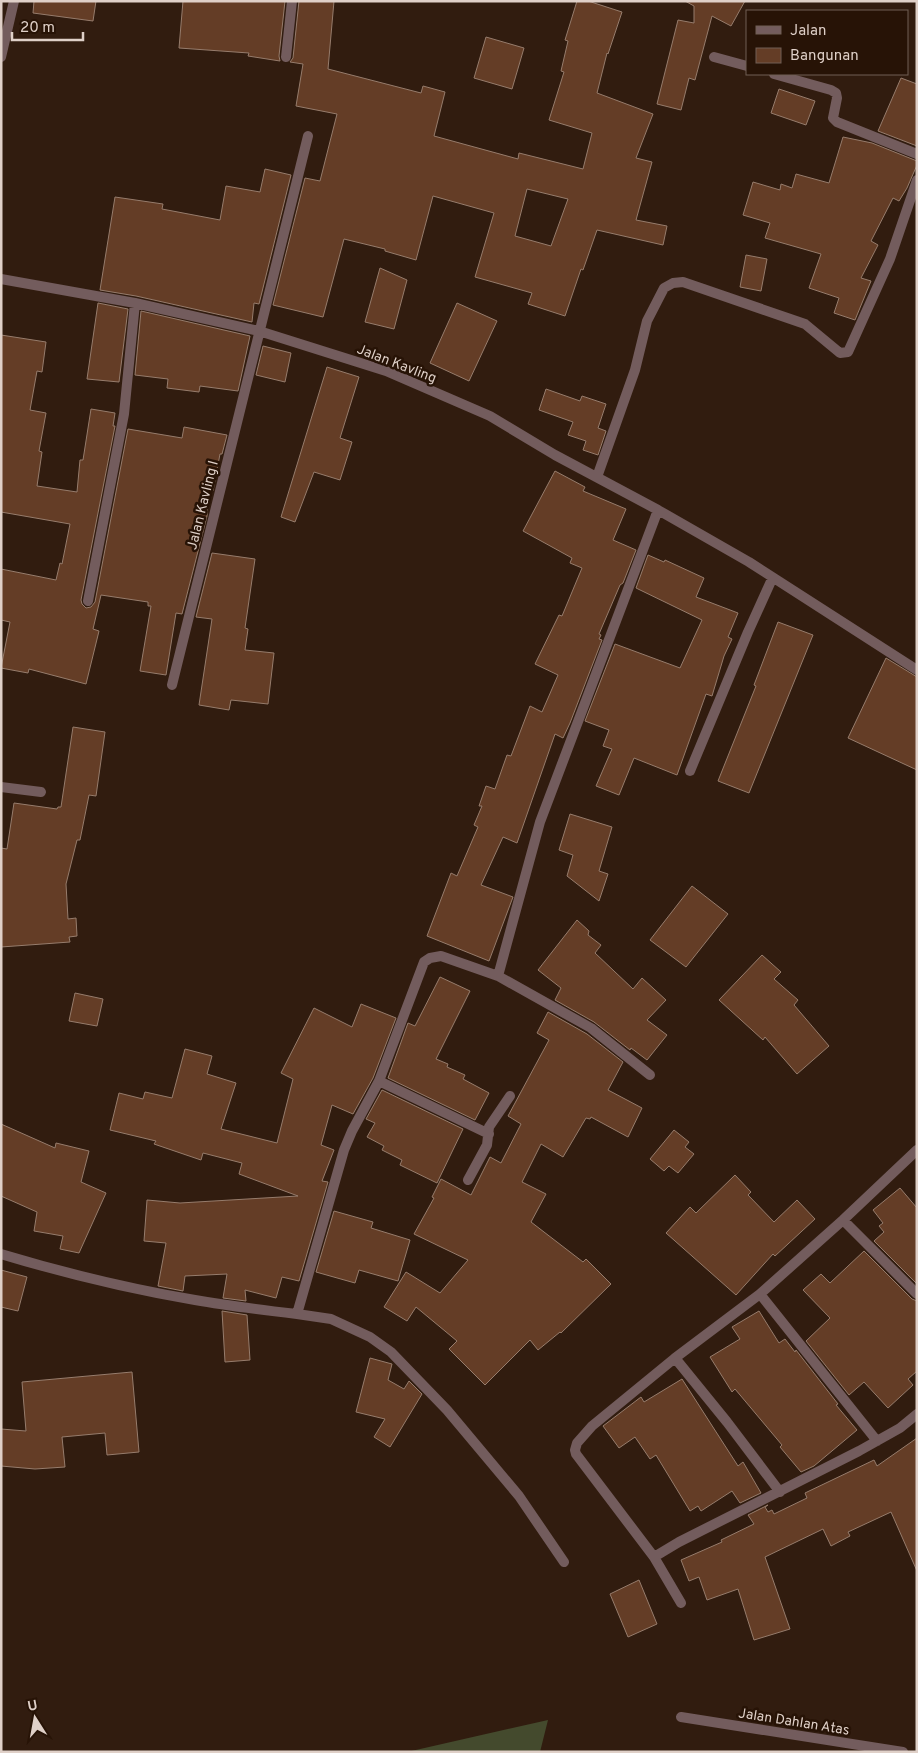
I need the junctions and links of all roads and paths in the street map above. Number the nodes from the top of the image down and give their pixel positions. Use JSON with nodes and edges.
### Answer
{"nodes":[{"id":1,"x":292,"y":1,"type":"edge"},
{"id":2,"x":12,"y":2,"type":"edge"},
{"id":3,"x":1,"y":57,"type":"edge"},
{"id":4,"x":286,"y":57,"type":"dead end"},
{"id":5,"x":714,"y":57,"type":"dead end"},
{"id":6,"x":746,"y":66,"type":"edge"},
{"id":7,"x":778,"y":75,"type":"edge"},
{"id":8,"x":308,"y":136,"type":"dead end"},
{"id":9,"x":917,"y":154,"type":"edge"},
{"id":10,"x":917,"y":180,"type":"edge"},
{"id":11,"x":1,"y":279,"type":"edge"},
{"id":12,"x":135,"y":303,"type":"junction"},
{"id":13,"x":259,"y":331,"type":"junction"},
{"id":14,"x":597,"y":477,"type":"junction"},
{"id":15,"x":658,"y":510,"type":"junction"},
{"id":16,"x":772,"y":579,"type":"junction"},
{"id":17,"x":88,"y":601,"type":"dead end"},
{"id":18,"x":917,"y":670,"type":"edge"},
{"id":19,"x":172,"y":685,"type":"dead end"},
{"id":20,"x":690,"y":771,"type":"dead end"},
{"id":21,"x":1,"y":787,"type":"edge"},
{"id":22,"x":41,"y":792,"type":"dead end"},
{"id":23,"x":498,"y":976,"type":"junction"},
{"id":24,"x":650,"y":1075,"type":"dead end"},
{"id":25,"x":379,"y":1081,"type":"junction"},
{"id":26,"x":510,"y":1096,"type":"dead end"},
{"id":27,"x":489,"y":1134,"type":"junction"},
{"id":28,"x":917,"y":1150,"type":"edge"},
{"id":29,"x":468,"y":1180,"type":"dead end"},
{"id":30,"x":843,"y":1220,"type":"junction"},
{"id":31,"x":1,"y":1254,"type":"edge"},
{"id":32,"x":760,"y":1294,"type":"junction"},
{"id":33,"x":917,"y":1294,"type":"edge"},
{"id":34,"x":297,"y":1314,"type":"junction"},
{"id":35,"x":676,"y":1358,"type":"junction"},
{"id":36,"x":917,"y":1414,"type":"edge"},
{"id":37,"x":877,"y":1441,"type":"junction"},
{"id":38,"x":780,"y":1492,"type":"junction"},
{"id":39,"x":654,"y":1557,"type":"junction"},
{"id":40,"x":564,"y":1562,"type":"dead end"},
{"id":41,"x":681,"y":1603,"type":"dead end"},
{"id":42,"x":681,"y":1717,"type":"dead end"},
{"id":43,"x":903,"y":1752,"type":"edge"}],
"edges":[{"from":1,"to":4,"type":"street"},
{"from":2,"to":3,"type":"street"},
{"from":5,"to":6,"type":"street"},
{"from":7,"to":9,"type":"street"},
{"from":8,"to":13,"type":"street","name":"Jalan Kavling I"},
{"from":10,"to":14,"type":"street"},
{"from":11,"to":12,"type":"street","name":"Jalan Kavling"},
{"from":12,"to":13,"type":"street","name":"Jalan Kavling"},
{"from":12,"to":17,"type":"street"},
{"from":13,"to":14,"type":"street","name":"Jalan Kavling"},
{"from":13,"to":19,"type":"street","name":"Jalan Kavling I"},
{"from":14,"to":15,"type":"street","name":"Jalan Kavling"},
{"from":15,"to":16,"type":"street","name":"Jalan Kavling"},
{"from":15,"to":23,"type":"street"},
{"from":16,"to":18,"type":"street","name":"Jalan Kavling"},
{"from":16,"to":20,"type":"street"},
{"from":21,"to":22,"type":"street"},
{"from":23,"to":24,"type":"street"},
{"from":23,"to":25,"type":"street"},
{"from":25,"to":27,"type":"street"},
{"from":25,"to":34,"type":"street"},
{"from":26,"to":27,"type":"street"},
{"from":27,"to":29,"type":"street"},
{"from":28,"to":30,"type":"street"},
{"from":30,"to":32,"type":"street"},
{"from":30,"to":33,"type":"street"},
{"from":31,"to":34,"type":"street"},
{"from":32,"to":35,"type":"street"},
{"from":32,"to":37,"type":"street"},
{"from":34,"to":40,"type":"street"},
{"from":35,"to":38,"type":"street"},
{"from":35,"to":39,"type":"street"},
{"from":36,"to":37,"type":"street"},
{"from":37,"to":38,"type":"street"},
{"from":38,"to":39,"type":"street"},
{"from":39,"to":41,"type":"street"},
{"from":42,"to":43,"type":"street","name":"Jalan Dahlan Atas"}]}
